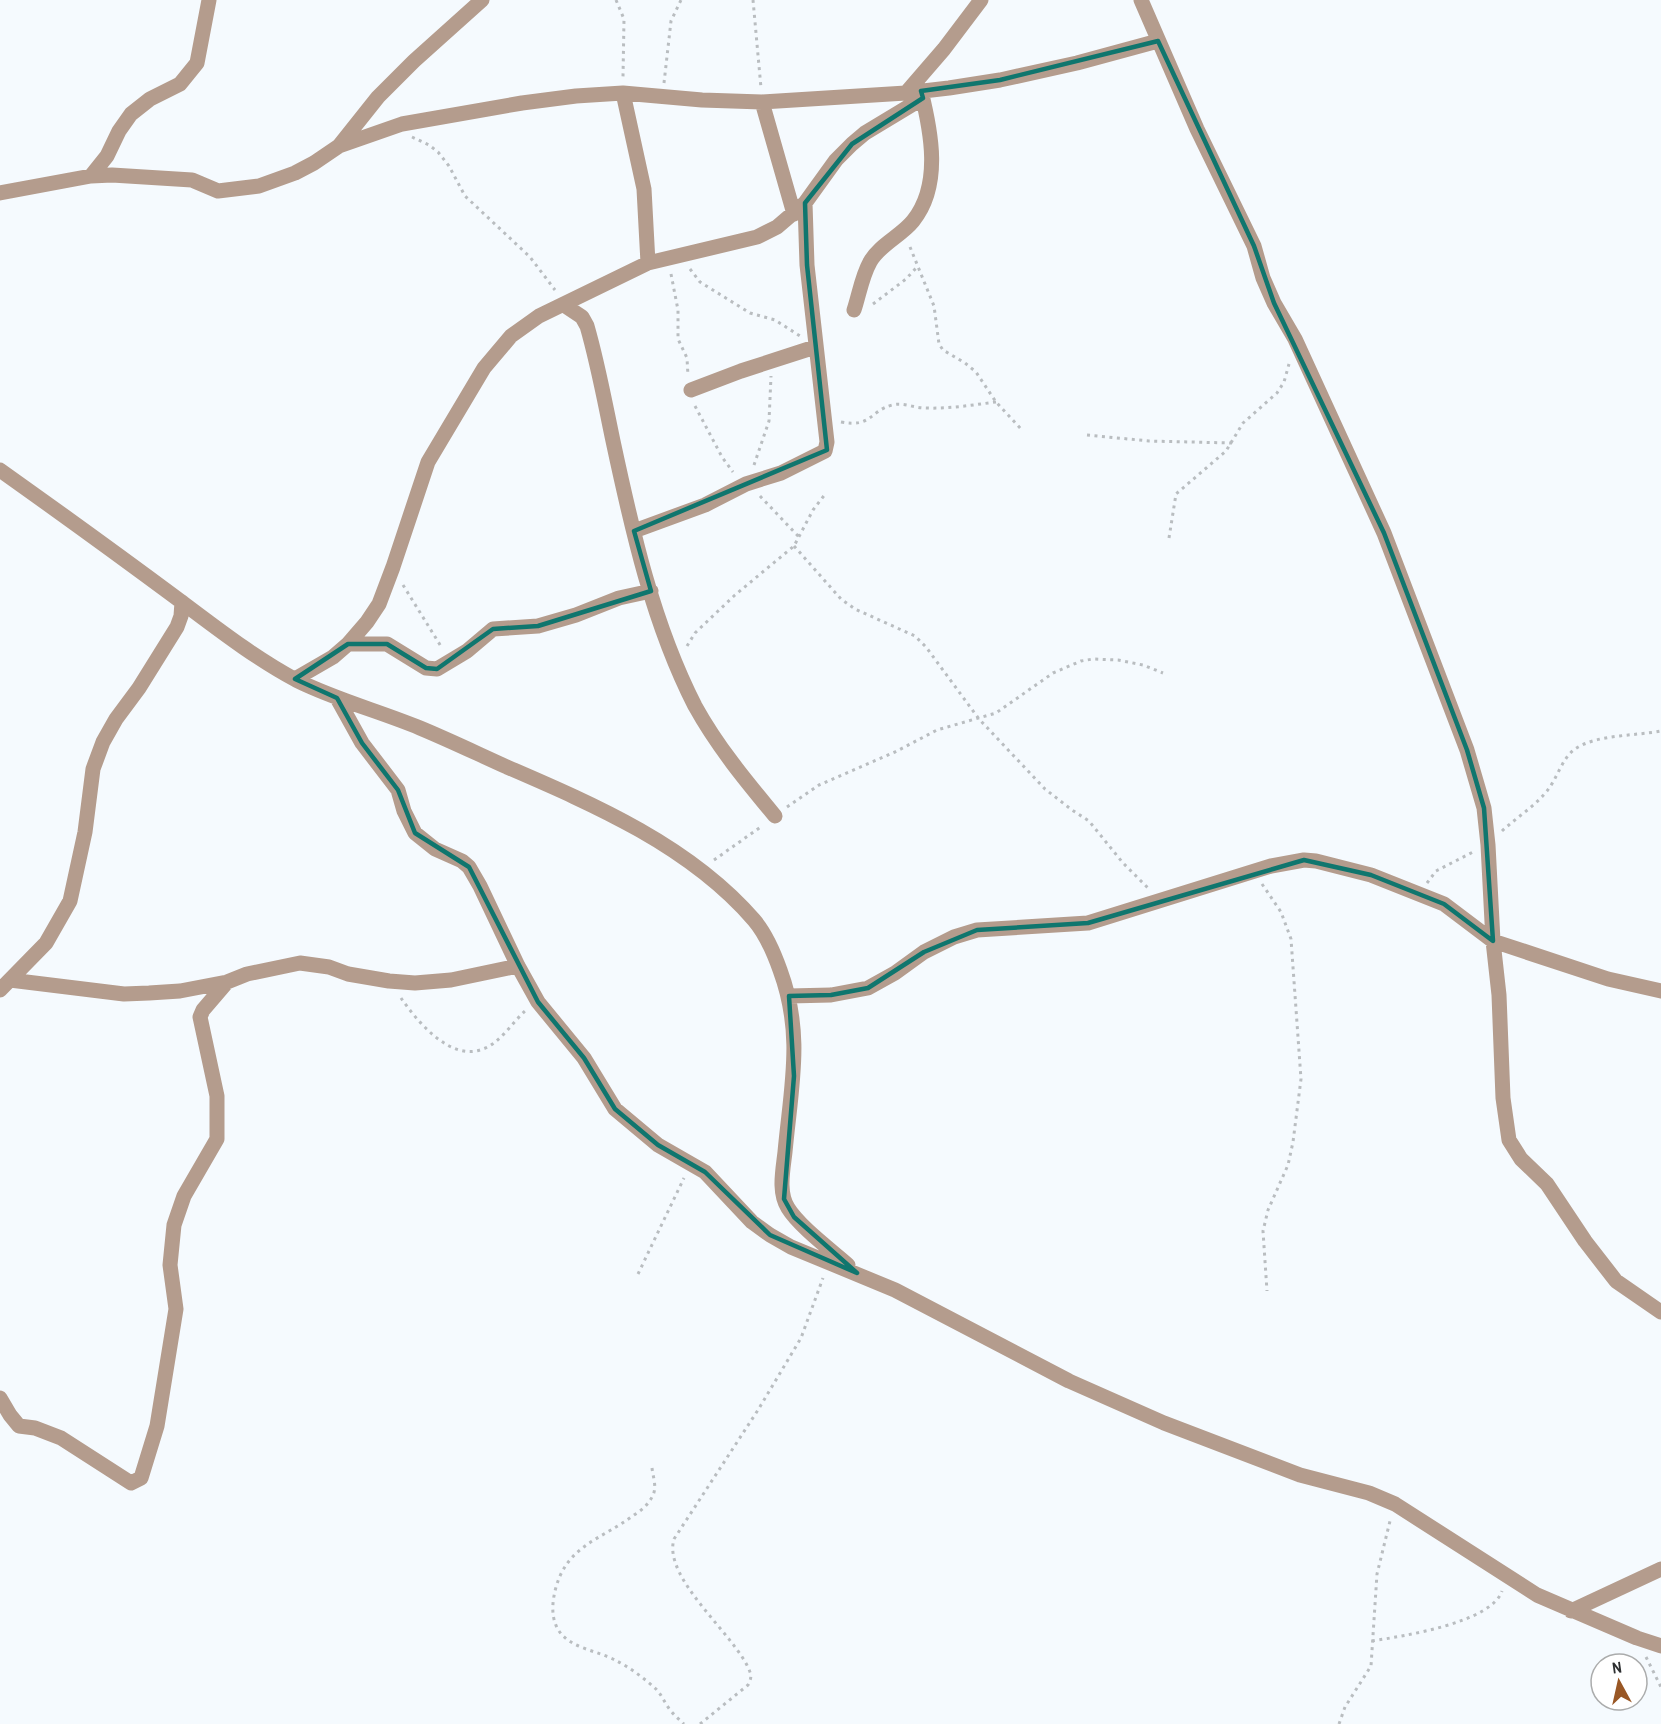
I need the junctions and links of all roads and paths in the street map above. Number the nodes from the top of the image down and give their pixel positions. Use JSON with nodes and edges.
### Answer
{"nodes":[{"id":1,"x":209,"y":0,"type":"edge"},
{"id":2,"x":482,"y":0,"type":"edge"},
{"id":3,"x":616,"y":0,"type":"edge"},
{"id":4,"x":681,"y":0,"type":"edge"},
{"id":5,"x":753,"y":0,"type":"edge"},
{"id":6,"x":981,"y":0,"type":"edge"},
{"id":7,"x":1141,"y":0,"type":"edge"},
{"id":8,"x":1158,"y":41,"type":"junction"},
{"id":9,"x":623,"y":93,"type":"junction"},
{"id":10,"x":917,"y":94,"type":"junction"},
{"id":11,"x":662,"y":95,"type":"junction"},
{"id":12,"x":762,"y":102,"type":"junction"},
{"id":13,"x":402,"y":124,"type":"junction"},
{"id":14,"x":339,"y":146,"type":"junction"},
{"id":15,"x":91,"y":176,"type":"junction"},
{"id":16,"x":0,"y":193,"type":"edge"},
{"id":17,"x":805,"y":203,"type":"junction"},
{"id":18,"x":794,"y":214,"type":"junction"},
{"id":19,"x":903,"y":231,"type":"junction"},
{"id":20,"x":682,"y":254,"type":"junction"},
{"id":21,"x":648,"y":264,"type":"junction"},
{"id":22,"x":564,"y":305,"type":"junction"},
{"id":23,"x":854,"y":310,"type":"dead end"},
{"id":24,"x":1295,"y":339,"type":"junction"},
{"id":25,"x":815,"y":347,"type":"junction"},
{"id":26,"x":771,"y":362,"type":"junction"},
{"id":27,"x":691,"y":390,"type":"dead end"},
{"id":28,"x":996,"y":402,"type":"junction"},
{"id":29,"x":823,"y":413,"type":"junction"},
{"id":30,"x":1022,"y":430,"type":"dead end"},
{"id":31,"x":1087,"y":435,"type":"dead end"},
{"id":32,"x":1232,"y":443,"type":"junction"},
{"id":33,"x":0,"y":470,"type":"edge"},
{"id":34,"x":748,"y":478,"type":"junction"},
{"id":35,"x":826,"y":494,"type":"dead end"},
{"id":36,"x":634,"y":531,"type":"junction"},
{"id":37,"x":799,"y":537,"type":"junction"},
{"id":38,"x":1169,"y":538,"type":"dead end"},
{"id":39,"x":794,"y":546,"type":"junction"},
{"id":40,"x":393,"y":567,"type":"junction"},
{"id":41,"x":651,"y":591,"type":"junction"},
{"id":42,"x":182,"y":602,"type":"junction"},
{"id":43,"x":348,"y":644,"type":"junction"},
{"id":44,"x":451,"y":662,"type":"junction"},
{"id":45,"x":676,"y":663,"type":"junction"},
{"id":46,"x":1163,"y":673,"type":"dead end"},
{"id":47,"x":295,"y":679,"type":"junction"},
{"id":48,"x":337,"y":699,"type":"junction"},
{"id":49,"x":980,"y":719,"type":"junction"},
{"id":50,"x":1661,"y":732,"type":"edge"},
{"id":51,"x":775,"y":816,"type":"junction"},
{"id":52,"x":1488,"y":845,"type":"junction"},
{"id":53,"x":702,"y":872,"type":"junction"},
{"id":54,"x":1253,"y":873,"type":"junction"},
{"id":55,"x":1420,"y":895,"type":"junction"},
{"id":56,"x":1158,"y":901,"type":"junction"},
{"id":57,"x":1493,"y":941,"type":"junction"},
{"id":58,"x":518,"y":966,"type":"junction"},
{"id":59,"x":389,"y":981,"type":"junction"},
{"id":60,"x":227,"y":982,"type":"junction"},
{"id":61,"x":5,"y":985,"type":"edge"},
{"id":62,"x":1661,"y":991,"type":"edge"},
{"id":63,"x":789,"y":996,"type":"junction"},
{"id":64,"x":538,"y":1002,"type":"junction"},
{"id":65,"x":692,"y":1163,"type":"junction"},
{"id":66,"x":816,"y":1257,"type":"junction"},
{"id":67,"x":857,"y":1273,"type":"junction"},
{"id":68,"x":638,"y":1274,"type":"dead end"},
{"id":69,"x":1267,"y":1291,"type":"dead end"},
{"id":70,"x":1661,"y":1312,"type":"edge"},
{"id":71,"x":0,"y":1398,"type":"edge"},
{"id":72,"x":652,"y":1468,"type":"dead end"},
{"id":73,"x":1395,"y":1504,"type":"junction"},
{"id":74,"x":1661,"y":1569,"type":"edge"},
{"id":75,"x":1506,"y":1578,"type":"junction"},
{"id":76,"x":1571,"y":1611,"type":"junction"},
{"id":77,"x":1636,"y":1638,"type":"junction"},
{"id":78,"x":1372,"y":1641,"type":"junction"},
{"id":79,"x":1661,"y":1646,"type":"edge"},
{"id":80,"x":1661,"y":1688,"type":"edge"},
{"id":81,"x":684,"y":1724,"type":"edge"},
{"id":82,"x":700,"y":1724,"type":"edge"},
{"id":83,"x":1339,"y":1724,"type":"edge"}],
"edges":[{"from":1,"to":15,"type":"street"},
{"from":2,"to":14,"type":"street"},
{"from":3,"to":9,"type":"path"},
{"from":4,"to":11,"type":"path"},
{"from":5,"to":12,"type":"path"},
{"from":6,"to":10,"type":"street"},
{"from":7,"to":8,"type":"street"},
{"from":8,"to":10,"type":"street"},
{"from":8,"to":24,"type":"street"},
{"from":9,"to":11,"type":"street"},
{"from":9,"to":13,"type":"street"},
{"from":9,"to":21,"type":"street"},
{"from":10,"to":12,"type":"street"},
{"from":10,"to":17,"type":"street"},
{"from":10,"to":19,"type":"street"},
{"from":11,"to":12,"type":"street"},
{"from":12,"to":18,"type":"street"},
{"from":13,"to":14,"type":"street"},
{"from":13,"to":22,"type":"path"},
{"from":14,"to":15,"type":"street"},
{"from":15,"to":16,"type":"street"},
{"from":17,"to":18,"type":"street"},
{"from":17,"to":25,"type":"street"},
{"from":18,"to":20,"type":"street"},
{"from":19,"to":23,"type":"street"},
{"from":19,"to":28,"type":"path"},
{"from":20,"to":21,"type":"street"},
{"from":20,"to":25,"type":"path"},
{"from":21,"to":22,"type":"street"},
{"from":22,"to":36,"type":"street"},
{"from":22,"to":40,"type":"street"},
{"from":24,"to":32,"type":"path"},
{"from":24,"to":52,"type":"street"},
{"from":25,"to":26,"type":"street"},
{"from":25,"to":29,"type":"street"},
{"from":26,"to":27,"type":"street"},
{"from":26,"to":34,"type":"path"},
{"from":28,"to":29,"type":"path"},
{"from":28,"to":30,"type":"path"},
{"from":29,"to":34,"type":"street"},
{"from":31,"to":32,"type":"path"},
{"from":32,"to":38,"type":"path"},
{"from":33,"to":42,"type":"street"},
{"from":34,"to":36,"type":"street"},
{"from":34,"to":37,"type":"path"},
{"from":35,"to":37,"type":"path"},
{"from":36,"to":41,"type":"street"},
{"from":37,"to":39,"type":"path"},
{"from":39,"to":45,"type":"path"},
{"from":39,"to":49,"type":"path"},
{"from":40,"to":43,"type":"street"},
{"from":40,"to":44,"type":"path"},
{"from":41,"to":44,"type":"street"},
{"from":41,"to":45,"type":"street"},
{"from":42,"to":47,"type":"street"},
{"from":42,"to":61,"type":"street"},
{"from":43,"to":44,"type":"street"},
{"from":43,"to":47,"type":"street"},
{"from":45,"to":51,"type":"street"},
{"from":46,"to":49,"type":"path"},
{"from":47,"to":48,"type":"street"},
{"from":48,"to":53,"type":"street"},
{"from":48,"to":58,"type":"street"},
{"from":49,"to":51,"type":"path"},
{"from":49,"to":56,"type":"path"},
{"from":50,"to":52,"type":"path"},
{"from":51,"to":53,"type":"path"},
{"from":52,"to":55,"type":"path"},
{"from":52,"to":57,"type":"street"},
{"from":53,"to":63,"type":"street"},
{"from":54,"to":55,"type":"street"},
{"from":54,"to":56,"type":"street"},
{"from":54,"to":69,"type":"path"},
{"from":55,"to":57,"type":"street"},
{"from":56,"to":63,"type":"street"},
{"from":57,"to":62,"type":"street"},
{"from":57,"to":70,"type":"street"},
{"from":58,"to":59,"type":"street"},
{"from":58,"to":64,"type":"street"},
{"from":59,"to":60,"type":"street"},
{"from":59,"to":64,"type":"path"},
{"from":60,"to":61,"type":"street"},
{"from":60,"to":71,"type":"street"},
{"from":63,"to":67,"type":"street"},
{"from":64,"to":65,"type":"street"},
{"from":65,"to":66,"type":"street"},
{"from":65,"to":68,"type":"path"},
{"from":66,"to":67,"type":"street"},
{"from":66,"to":82,"type":"path"},
{"from":67,"to":73,"type":"street"},
{"from":72,"to":81,"type":"path"},
{"from":73,"to":75,"type":"street"},
{"from":73,"to":78,"type":"path"},
{"from":74,"to":76,"type":"street"},
{"from":75,"to":76,"type":"street"},
{"from":75,"to":78,"type":"path"},
{"from":76,"to":77,"type":"street"},
{"from":77,"to":79,"type":"street"},
{"from":77,"to":80,"type":"path"},
{"from":78,"to":83,"type":"path"}]}
